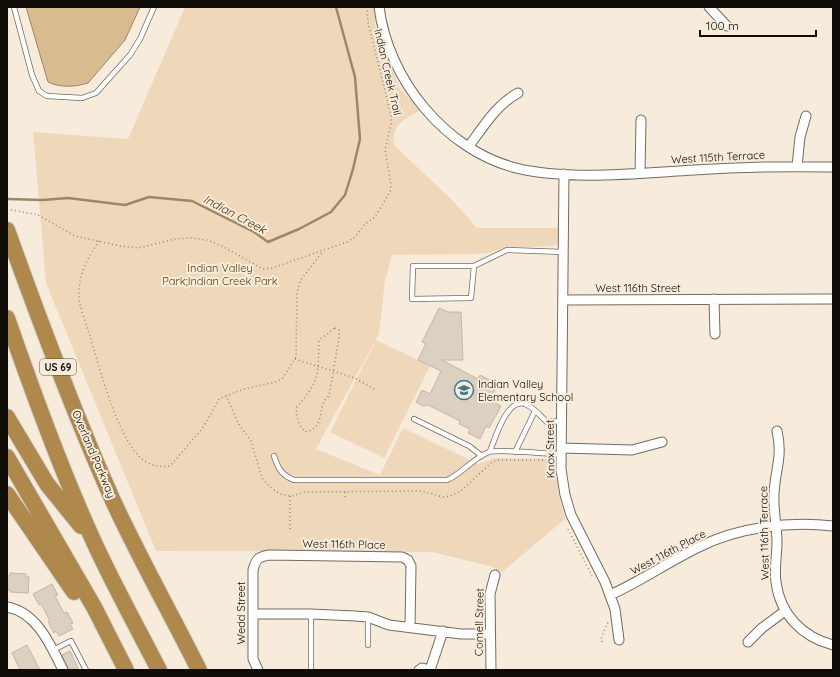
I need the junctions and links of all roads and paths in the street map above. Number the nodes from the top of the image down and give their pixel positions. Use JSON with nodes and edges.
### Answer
{"nodes":[{"id":1,"x":14,"y":7,"type":"edge"},
{"id":2,"x":154,"y":7,"type":"edge"},
{"id":3,"x":367,"y":7,"type":"edge"},
{"id":4,"x":379,"y":7,"type":"edge"},
{"id":5,"x":710,"y":7,"type":"edge"},
{"id":6,"x":727,"y":26,"type":"dead end"},
{"id":7,"x":518,"y":93,"type":"dead end"},
{"id":8,"x":806,"y":116,"type":"dead end"},
{"id":9,"x":641,"y":120,"type":"dead end"},
{"id":10,"x":469,"y":146,"type":"junction"},
{"id":11,"x":797,"y":166,"type":"junction"},
{"id":12,"x":833,"y":167,"type":"edge"},
{"id":13,"x":640,"y":173,"type":"junction"},
{"id":14,"x":564,"y":174,"type":"junction"},
{"id":15,"x":7,"y":209,"type":"edge"},
{"id":16,"x":7,"y":230,"type":"edge"},
{"id":17,"x":99,"y":241,"type":"junction"},
{"id":18,"x":324,"y":250,"type":"junction"},
{"id":19,"x":563,"y":252,"type":"junction"},
{"id":20,"x":474,"y":266,"type":"junction"},
{"id":21,"x":833,"y":299,"type":"edge"},
{"id":22,"x":562,"y":300,"type":"junction"},
{"id":23,"x":714,"y":300,"type":"junction"},
{"id":24,"x":7,"y":318,"type":"edge"},
{"id":25,"x":715,"y":334,"type":"dead end"},
{"id":26,"x":295,"y":359,"type":"junction"},
{"id":27,"x":318,"y":366,"type":"junction"},
{"id":28,"x":332,"y":371,"type":"junction"},
{"id":29,"x":376,"y":390,"type":"dead end"},
{"id":30,"x":226,"y":395,"type":"junction"},
{"id":31,"x":535,"y":411,"type":"junction"},
{"id":32,"x":7,"y":416,"type":"edge"},
{"id":33,"x":414,"y":419,"type":"dead end"},
{"id":34,"x":561,"y":421,"type":"junction"},
{"id":35,"x":778,"y":431,"type":"dead end"},
{"id":36,"x":662,"y":442,"type":"dead end"},
{"id":37,"x":490,"y":451,"type":"junction"},
{"id":38,"x":515,"y":452,"type":"junction"},
{"id":39,"x":561,"y":455,"type":"junction"},
{"id":40,"x":274,"y":456,"type":"dead end"},
{"id":41,"x":482,"y":456,"type":"junction"},
{"id":42,"x":7,"y":457,"type":"edge"},
{"id":43,"x":345,"y":492,"type":"junction"},
{"id":44,"x":7,"y":494,"type":"edge"},
{"id":45,"x":290,"y":496,"type":"junction"},
{"id":46,"x":345,"y":499,"type":"dead end"},
{"id":47,"x":833,"y":526,"type":"edge"},
{"id":48,"x":776,"y":527,"type":"junction"},
{"id":49,"x":290,"y":532,"type":"dead end"},
{"id":50,"x":94,"y":542,"type":"junction"},
{"id":51,"x":259,"y":557,"type":"joint"},
{"id":52,"x":495,"y":576,"type":"dead end"},
{"id":53,"x":610,"y":595,"type":"junction"},
{"id":54,"x":7,"y":607,"type":"edge"},
{"id":55,"x":785,"y":611,"type":"junction"},
{"id":56,"x":253,"y":614,"type":"junction"},
{"id":57,"x":311,"y":614,"type":"junction"},
{"id":58,"x":368,"y":618,"type":"junction"},
{"id":59,"x":410,"y":627,"type":"junction"},
{"id":60,"x":443,"y":631,"type":"junction"},
{"id":61,"x":490,"y":634,"type":"junction"},
{"id":62,"x":619,"y":640,"type":"dead end"},
{"id":63,"x":748,"y":642,"type":"dead end"},
{"id":64,"x":368,"y":645,"type":"dead end"},
{"id":65,"x":833,"y":645,"type":"edge"},
{"id":66,"x":53,"y":650,"type":"junction"},
{"id":67,"x":123,"y":664,"type":"edge"},
{"id":68,"x":63,"y":670,"type":"edge"},
{"id":69,"x":86,"y":670,"type":"edge"},
{"id":70,"x":159,"y":670,"type":"edge"},
{"id":71,"x":199,"y":670,"type":"edge"},
{"id":72,"x":258,"y":670,"type":"edge"},
{"id":73,"x":311,"y":670,"type":"edge"},
{"id":74,"x":419,"y":670,"type":"edge"},
{"id":75,"x":491,"y":670,"type":"edge"}],
"edges":[{"from":1,"to":2,"type":"lane"},
{"from":3,"to":18,"type":"path","name":"Indian Creek Trail"},
{"from":4,"to":10,"type":"street","name":"West 115th Terrace"},
{"from":5,"to":6,"type":"street"},
{"from":7,"to":10,"type":"street"},
{"from":8,"to":11,"type":"street"},
{"from":9,"to":13,"type":"street"},
{"from":10,"to":14,"type":"street","name":"West 115th Terrace"},
{"from":11,"to":12,"type":"street","name":"West 115th Terrace"},
{"from":11,"to":13,"type":"street","name":"West 115th Terrace"},
{"from":13,"to":14,"type":"street","name":"West 115th Terrace"},
{"from":14,"to":19,"type":"street","name":"Knox Street"},
{"from":15,"to":17,"type":"path","name":"Indian Creek Trail"},
{"from":16,"to":71,"type":"highway","name":"Overland Parkway","number":"US 69"},
{"from":17,"to":18,"type":"path","name":"Indian Creek Trail"},
{"from":17,"to":30,"type":"path"},
{"from":18,"to":26,"type":"path"},
{"from":19,"to":20,"type":"lane"},
{"from":19,"to":22,"type":"street","name":"Knox Street"},
{"from":20,"to":20,"type":"lane"},
{"from":21,"to":23,"type":"street","name":"West 116th Street"},
{"from":22,"to":23,"type":"street","name":"West 116th Street"},
{"from":22,"to":34,"type":"street","name":"Knox Street"},
{"from":23,"to":25,"type":"street"},
{"from":24,"to":50,"type":"highway","number":"US 69"},
{"from":26,"to":27,"type":"path"},
{"from":26,"to":30,"type":"path"},
{"from":27,"to":28,"type":"path"},
{"from":27,"to":28,"type":"path"},
{"from":27,"to":28,"type":"path"},
{"from":28,"to":29,"type":"path"},
{"from":30,"to":45,"type":"path"},
{"from":31,"to":34,"type":"lane"},
{"from":31,"to":37,"type":"lane"},
{"from":31,"to":38,"type":"lane"},
{"from":32,"to":50,"type":"highway"},
{"from":33,"to":41,"type":"lane"},
{"from":34,"to":39,"type":"street","name":"Knox Street"},
{"from":35,"to":48,"type":"street","name":"West 116th Terrace"},
{"from":36,"to":39,"type":"street"},
{"from":37,"to":38,"type":"lane"},
{"from":37,"to":41,"type":"lane"},
{"from":38,"to":39,"type":"lane"},
{"from":39,"to":43,"type":"path"},
{"from":39,"to":53,"type":"street","name":"Knox Street"},
{"from":40,"to":41,"type":"lane"},
{"from":42,"to":67,"type":"highway"},
{"from":43,"to":45,"type":"path"},
{"from":43,"to":46,"type":"path"},
{"from":44,"to":67,"type":"highway"},
{"from":45,"to":49,"type":"path"},
{"from":47,"to":48,"type":"street","name":"West 116th Place"},
{"from":48,"to":53,"type":"street","name":"West 116th Place"},
{"from":48,"to":55,"type":"street","name":"West 116th Terrace"},
{"from":50,"to":70,"type":"highway","number":"US 69"},
{"from":51,"to":56,"type":"street","name":"Wedd Street"},
{"from":51,"to":59,"type":"street","name":"West 116th Place"},
{"from":52,"to":61,"type":"street","name":"Comell Street"},
{"from":53,"to":62,"type":"street","name":"Knox Street"},
{"from":54,"to":66,"type":"street"},
{"from":55,"to":63,"type":"street"},
{"from":55,"to":65,"type":"street","name":"West 116th Terrace"},
{"from":56,"to":57,"type":"street"},
{"from":56,"to":72,"type":"street","name":"Wedd Street"},
{"from":57,"to":58,"type":"street"},
{"from":57,"to":73,"type":"lane"},
{"from":58,"to":59,"type":"street"},
{"from":58,"to":64,"type":"lane"},
{"from":59,"to":60,"type":"street"},
{"from":60,"to":61,"type":"street"},
{"from":60,"to":74,"type":"street"},
{"from":61,"to":75,"type":"street","name":"Comell Street"},
{"from":66,"to":68,"type":"street"},
{"from":66,"to":69,"type":"lane"}]}
